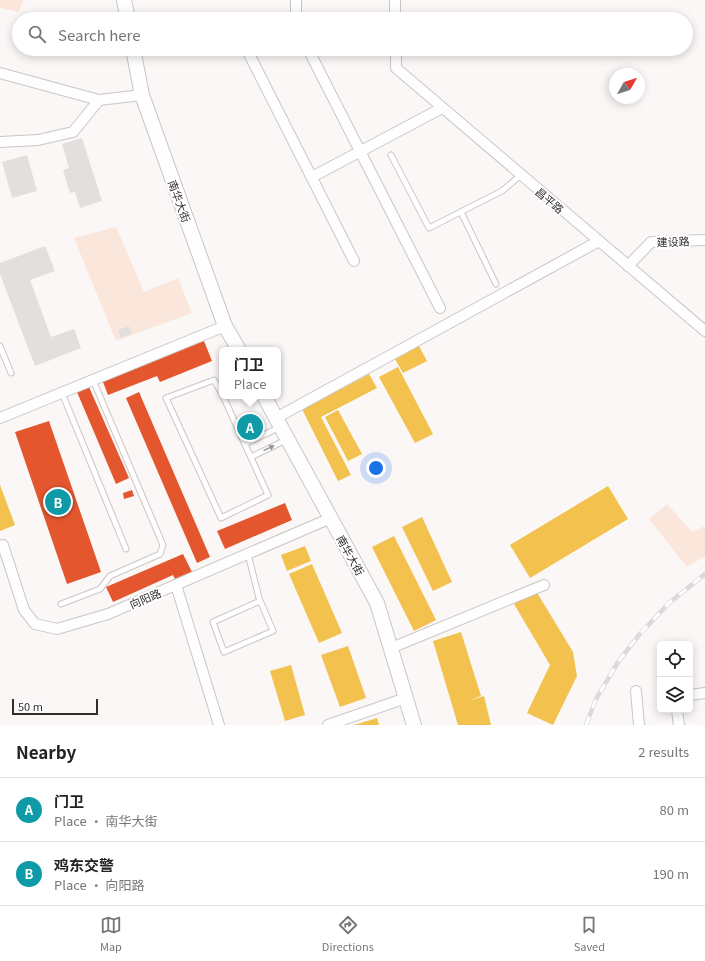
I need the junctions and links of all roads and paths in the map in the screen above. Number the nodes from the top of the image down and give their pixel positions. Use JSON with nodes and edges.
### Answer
{"nodes":[{"id":1,"x":124,"y":0,"type":"edge"},
{"id":2,"x":296,"y":0,"type":"edge"},
{"id":3,"x":395,"y":0,"type":"edge"},
{"id":4,"x":127,"y":12,"type":"edge"},
{"id":5,"x":296,"y":12,"type":"edge"},
{"id":6,"x":395,"y":12,"type":"edge"},
{"id":7,"x":134,"y":56,"type":"edge"},
{"id":8,"x":250,"y":56,"type":"edge"},
{"id":9,"x":312,"y":56,"type":"edge"},
{"id":10,"x":396,"y":56,"type":"edge"},
{"id":11,"x":0,"y":73,"type":"edge"},
{"id":12,"x":142,"y":95,"type":"junction"},
{"id":13,"x":99,"y":100,"type":"junction"},
{"id":14,"x":442,"y":108,"type":"junction"},
{"id":15,"x":0,"y":142,"type":"edge"},
{"id":16,"x":361,"y":152,"type":"junction"},
{"id":17,"x":391,"y":156,"type":"dead end"},
{"id":18,"x":522,"y":176,"type":"junction"},
{"id":19,"x":312,"y":177,"type":"junction"},
{"id":20,"x":461,"y":212,"type":"junction"},
{"id":21,"x":705,"y":240,"type":"edge"},
{"id":22,"x":599,"y":241,"type":"junction"},
{"id":23,"x":354,"y":261,"type":"dead end"},
{"id":24,"x":628,"y":266,"type":"junction"},
{"id":25,"x":496,"y":284,"type":"dead end"},
{"id":26,"x":440,"y":308,"type":"dead end"},
{"id":27,"x":226,"y":326,"type":"junction"},
{"id":28,"x":705,"y":331,"type":"edge"},
{"id":29,"x":0,"y":346,"type":"edge"},
{"id":30,"x":237,"y":347,"type":"edge"},
{"id":31,"x":11,"y":373,"type":"dead end"},
{"id":32,"x":93,"y":380,"type":"junction"},
{"id":33,"x":219,"y":389,"type":"edge"},
{"id":34,"x":62,"y":393,"type":"junction"},
{"id":35,"x":224,"y":399,"type":"edge"},
{"id":36,"x":266,"y":399,"type":"edge"},
{"id":37,"x":0,"y":418,"type":"edge"},
{"id":38,"x":278,"y":422,"type":"junction"},
{"id":39,"x":288,"y":439,"type":"junction"},
{"id":40,"x":245,"y":444,"type":"junction"},
{"id":41,"x":251,"y":457,"type":"junction"},
{"id":42,"x":331,"y":518,"type":"junction"},
{"id":43,"x":3,"y":545,"type":"dead end"},
{"id":44,"x":126,"y":549,"type":"dead end"},
{"id":45,"x":248,"y":554,"type":"junction"},
{"id":46,"x":176,"y":585,"type":"junction"},
{"id":47,"x":544,"y":586,"type":"dead end"},
{"id":48,"x":260,"y":601,"type":"junction"},
{"id":49,"x":61,"y":604,"type":"dead end"},
{"id":50,"x":391,"y":648,"type":"junction"},
{"id":51,"x":636,"y":691,"type":"dead end"},
{"id":52,"x":705,"y":693,"type":"edge"},
{"id":53,"x":693,"y":695,"type":"edge"},
{"id":54,"x":406,"y":698,"type":"junction"},
{"id":55,"x":677,"y":713,"type":"edge"},
{"id":56,"x":218,"y":725,"type":"edge"},
{"id":57,"x":328,"y":725,"type":"edge"},
{"id":58,"x":414,"y":725,"type":"edge"},
{"id":59,"x":639,"y":725,"type":"edge"},
{"id":60,"x":679,"y":725,"type":"edge"}],
"edges":[{"from":1,"to":4,"type":"main road"},
{"from":2,"to":5,"type":"street"},
{"from":3,"to":6,"type":"street"},
{"from":7,"to":12,"type":"main road","name":"南华大街"},
{"from":8,"to":19,"type":"street"},
{"from":9,"to":16,"type":"street"},
{"from":10,"to":14,"type":"street","name":"昌平路"},
{"from":11,"to":13,"type":"street"},
{"from":12,"to":13,"type":"street"},
{"from":12,"to":27,"type":"main road","name":"南华大街"},
{"from":13,"to":15,"type":"street"},
{"from":14,"to":16,"type":"street"},
{"from":14,"to":18,"type":"street","name":"昌平路"},
{"from":16,"to":19,"type":"street"},
{"from":16,"to":26,"type":"street"},
{"from":17,"to":20,"type":"lane"},
{"from":18,"to":20,"type":"lane"},
{"from":18,"to":22,"type":"street","name":"昌平路"},
{"from":19,"to":23,"type":"street"},
{"from":20,"to":25,"type":"lane"},
{"from":21,"to":24,"type":"street","name":"建设路"},
{"from":22,"to":24,"type":"street","name":"昌平路"},
{"from":22,"to":38,"type":"street"},
{"from":24,"to":28,"type":"street","name":"昌平路"},
{"from":27,"to":30,"type":"main road","name":"南华大街"},
{"from":27,"to":32,"type":"street"},
{"from":29,"to":31,"type":"lane"},
{"from":32,"to":34,"type":"street"},
{"from":32,"to":49,"type":"lane"},
{"from":33,"to":41,"type":"lane"},
{"from":34,"to":37,"type":"street"},
{"from":34,"to":44,"type":"lane"},
{"from":35,"to":40,"type":"lane"},
{"from":36,"to":38,"type":"main road","name":"南华大街"},
{"from":38,"to":39,"type":"main road","name":"南华大街"},
{"from":38,"to":40,"type":"lane"},
{"from":41,"to":39,"type":"lane","one_way":true},
{"from":39,"to":42,"type":"main road","name":"南华大街"},
{"from":40,"to":41,"type":"lane"},
{"from":42,"to":45,"type":"street","name":"向阳路"},
{"from":42,"to":50,"type":"main road","name":"南华大街"},
{"from":43,"to":46,"type":"street","name":"向阳路"},
{"from":45,"to":46,"type":"street","name":"向阳路"},
{"from":45,"to":48,"type":"lane"},
{"from":46,"to":56,"type":"street"},
{"from":47,"to":50,"type":"street"},
{"from":48,"to":48,"type":"lane"},
{"from":50,"to":54,"type":"main road","name":"南华大街"},
{"from":51,"to":59,"type":"street"},
{"from":52,"to":53,"type":"street"},
{"from":54,"to":57,"type":"street"},
{"from":54,"to":58,"type":"main road","name":"南华大街"},
{"from":55,"to":60,"type":"street"}]}
